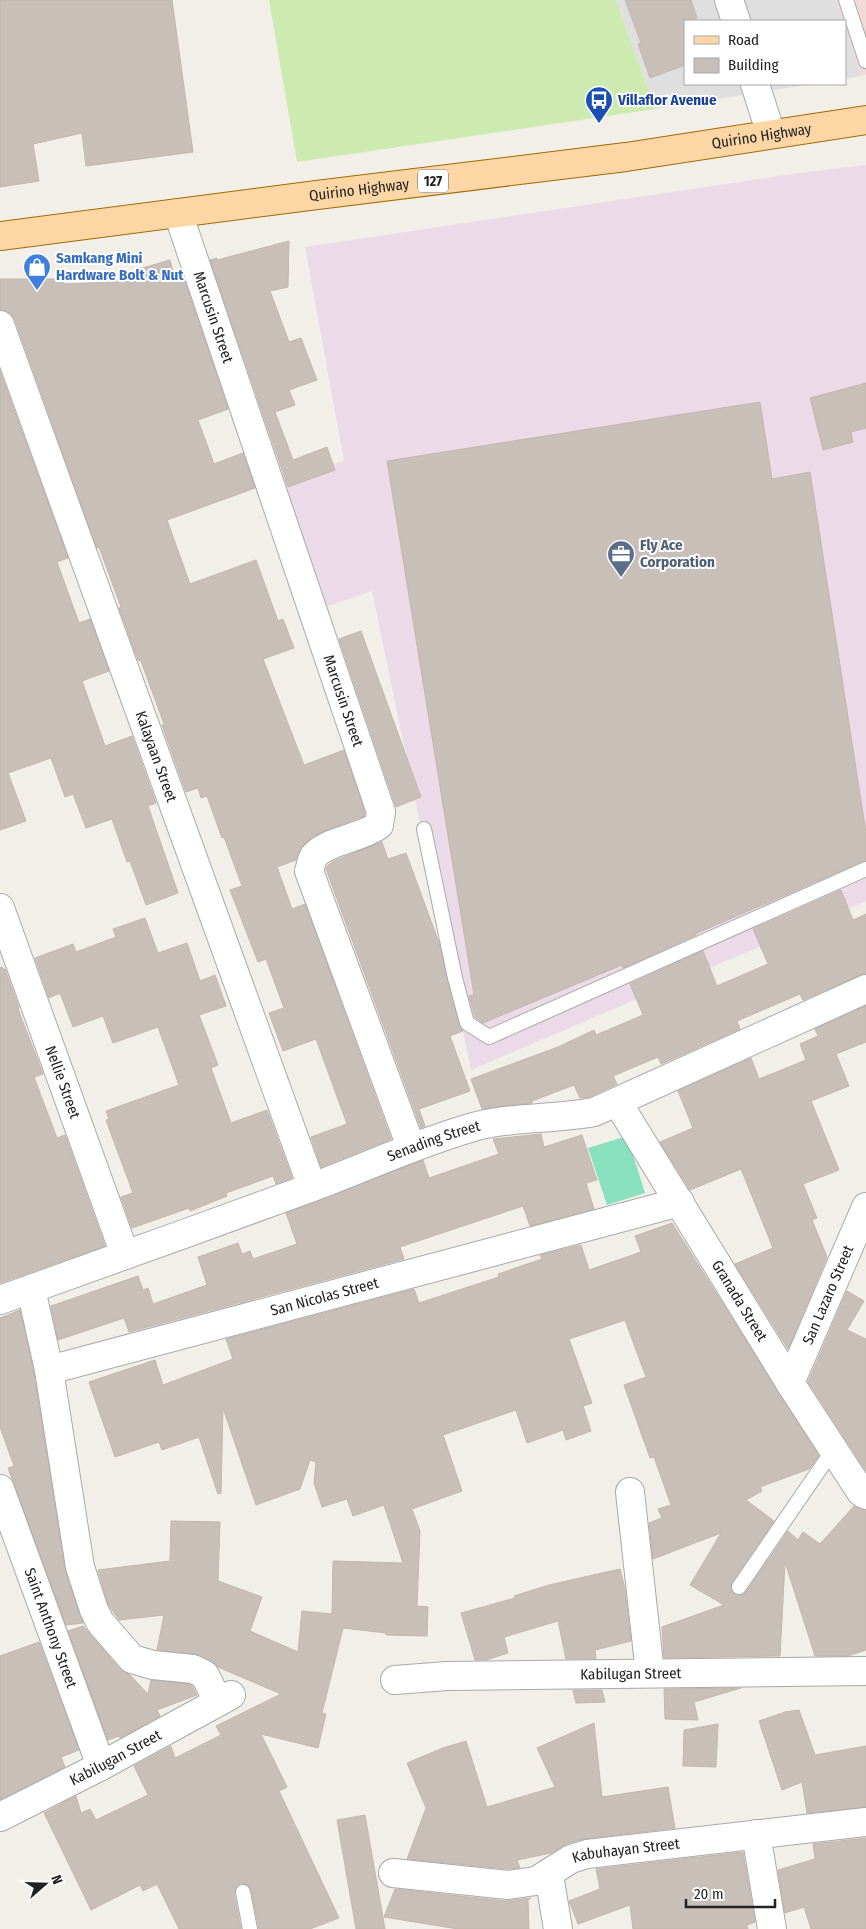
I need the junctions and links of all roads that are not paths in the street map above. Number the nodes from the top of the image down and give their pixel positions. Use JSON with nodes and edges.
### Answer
{"nodes":[{"id":1,"x":730,"y":0,"type":"edge"},
{"id":2,"x":846,"y":0,"type":"edge"},
{"id":3,"x":736,"y":20,"type":"edge"},
{"id":4,"x":866,"y":61,"type":"edge"},
{"id":5,"x":755,"y":85,"type":"edge"},
{"id":6,"x":866,"y":120,"type":"edge"},
{"id":7,"x":770,"y":134,"type":"junction"},
{"id":8,"x":178,"y":213,"type":"junction"},
{"id":9,"x":0,"y":236,"type":"edge"},
{"id":10,"x":0,"y":324,"type":"edge"},
{"id":11,"x":424,"y":829,"type":"dead end"},
{"id":12,"x":866,"y":869,"type":"edge"},
{"id":13,"x":0,"y":908,"type":"edge"},
{"id":14,"x":866,"y":989,"type":"edge"},
{"id":15,"x":618,"y":1103,"type":"junction"},
{"id":16,"x":411,"y":1147,"type":"junction"},
{"id":17,"x":312,"y":1187,"type":"junction"},
{"id":18,"x":680,"y":1202,"type":"junction"},
{"id":19,"x":866,"y":1207,"type":"edge"},
{"id":20,"x":125,"y":1255,"type":"junction"},
{"id":21,"x":31,"y":1289,"type":"junction"},
{"id":22,"x":0,"y":1300,"type":"edge"},
{"id":23,"x":49,"y":1370,"type":"junction"},
{"id":24,"x":790,"y":1382,"type":"junction"},
{"id":25,"x":833,"y":1450,"type":"junction"},
{"id":26,"x":0,"y":1489,"type":"edge"},
{"id":27,"x":630,"y":1492,"type":"dead end"},
{"id":28,"x":866,"y":1495,"type":"edge"},
{"id":29,"x":739,"y":1586,"type":"dead end"},
{"id":30,"x":866,"y":1671,"type":"edge"},
{"id":31,"x":650,"y":1673,"type":"junction"},
{"id":32,"x":395,"y":1680,"type":"dead end"},
{"id":33,"x":100,"y":1766,"type":"junction"},
{"id":34,"x":0,"y":1818,"type":"edge"},
{"id":35,"x":866,"y":1822,"type":"edge"},
{"id":36,"x":756,"y":1834,"type":"junction"},
{"id":37,"x":393,"y":1873,"type":"dead end"},
{"id":38,"x":549,"y":1875,"type":"junction"},
{"id":39,"x":243,"y":1892,"type":"dead end"},
{"id":40,"x":250,"y":1929,"type":"edge"},
{"id":41,"x":558,"y":1929,"type":"edge"},
{"id":42,"x":772,"y":1929,"type":"edge"}],
"edges":[{"from":1,"to":3,"type":"street"},
{"from":2,"to":4,"type":"lane"},
{"from":5,"to":7,"type":"street"},
{"from":6,"to":7,"type":"main road","name":"Quirino Highway","number":"127"},
{"from":7,"to":8,"type":"main road","name":"Quirino Highway","number":"127"},
{"from":8,"to":9,"type":"main road","name":"Quirino Highway","number":"127"},
{"from":8,"to":16,"type":"street","name":"Marcusin Street"},
{"from":10,"to":17,"type":"street","name":"Kalayaan Street"},
{"from":11,"to":12,"type":"lane"},
{"from":13,"to":20,"type":"street","name":"Nellie Street"},
{"from":14,"to":15,"type":"street","name":"Senading Street"},
{"from":15,"to":16,"type":"street","name":"Senading Street"},
{"from":15,"to":18,"type":"street","name":"Granada Street"},
{"from":16,"to":17,"type":"street","name":"Senading Street"},
{"from":17,"to":20,"type":"street","name":"Senading Street"},
{"from":18,"to":23,"type":"street","name":"San Nicolas Street"},
{"from":18,"to":24,"type":"street","name":"Granada Street"},
{"from":19,"to":24,"type":"street","name":"San Lazaro Street"},
{"from":20,"to":21,"type":"street","name":"Senading Street"},
{"from":21,"to":22,"type":"street","name":"Senading Street"},
{"from":21,"to":23,"type":"street"},
{"from":23,"to":33,"type":"street","name":"Kabilugan Street"},
{"from":24,"to":25,"type":"street","name":"Granada Street"},
{"from":25,"to":28,"type":"street","name":"Granada Street"},
{"from":25,"to":29,"type":"lane"},
{"from":26,"to":33,"type":"street","name":"Saint Anthony Street"},
{"from":27,"to":31,"type":"street"},
{"from":30,"to":31,"type":"street","name":"Kabilugan Street"},
{"from":31,"to":32,"type":"street","name":"Kabilugan Street"},
{"from":33,"to":34,"type":"street","name":"Kabilugan Street"},
{"from":35,"to":36,"type":"street","name":"Kabuhayan Street"},
{"from":36,"to":38,"type":"street","name":"Kabuhayan Street"},
{"from":36,"to":42,"type":"street"},
{"from":37,"to":38,"type":"street","name":"Kabuhayan Street"},
{"from":38,"to":41,"type":"street"},
{"from":39,"to":40,"type":"lane"}]}
